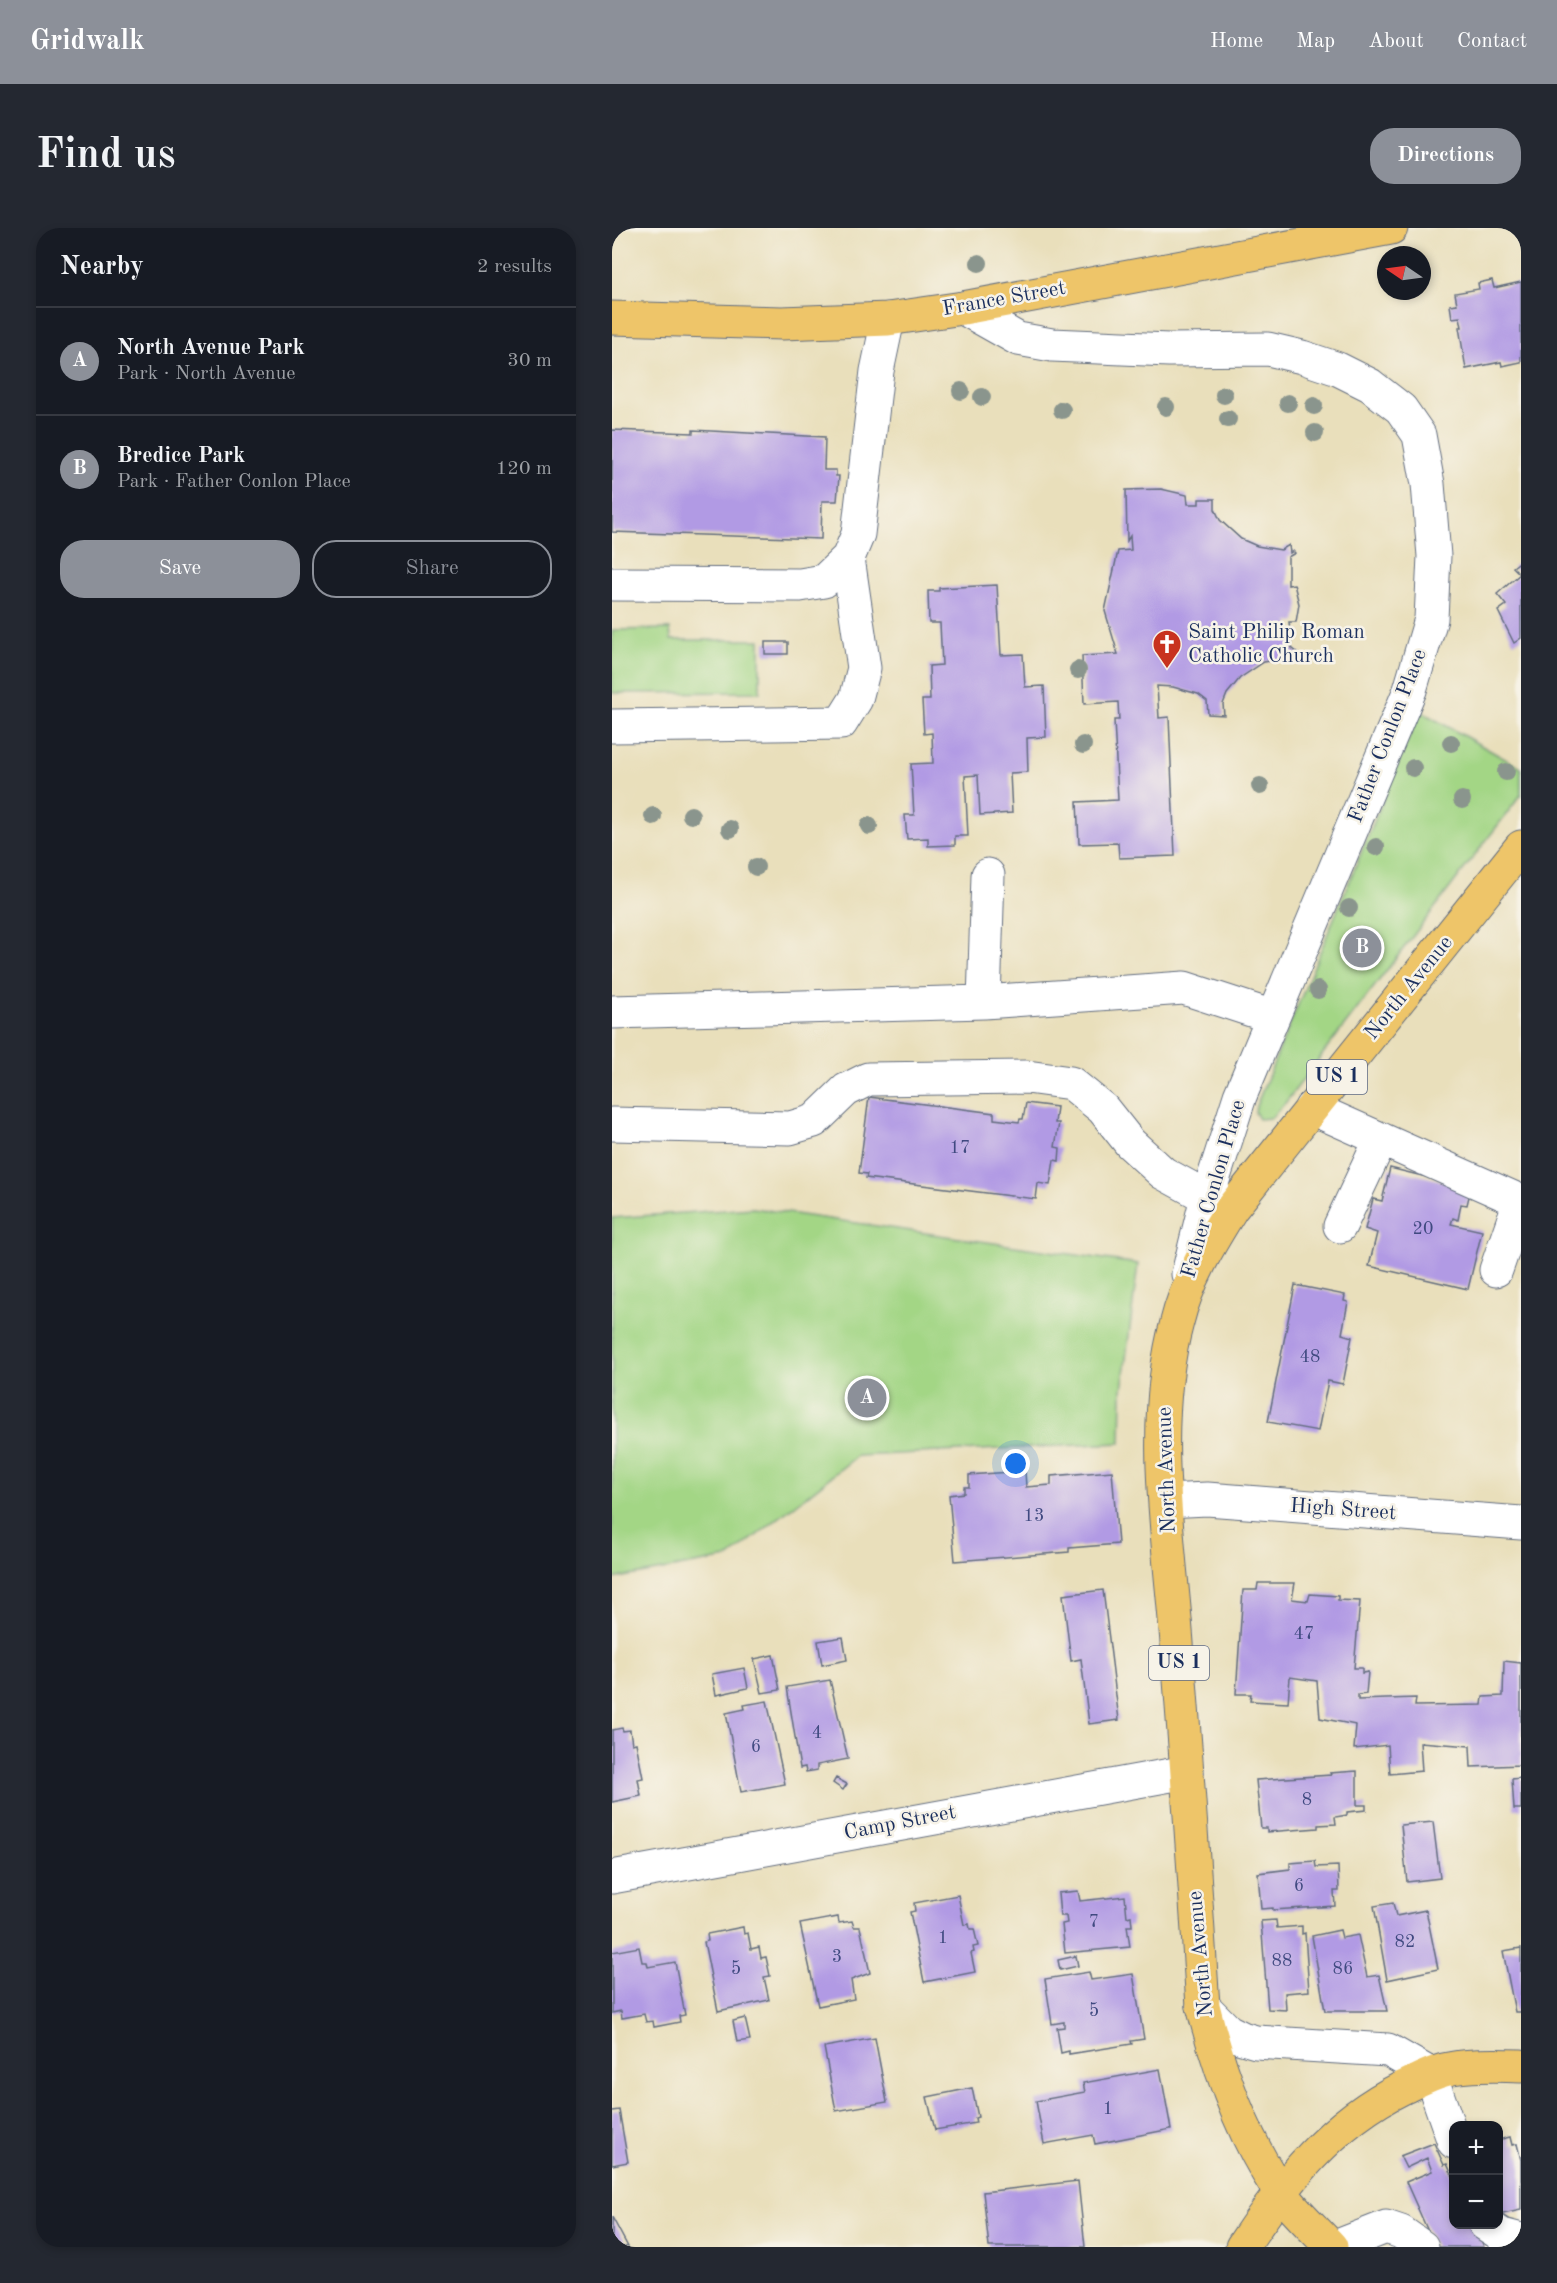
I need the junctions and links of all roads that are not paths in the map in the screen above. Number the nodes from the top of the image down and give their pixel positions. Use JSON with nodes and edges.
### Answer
{"nodes":[{"id":1,"x":1390,"y":228,"type":"edge"},
{"id":2,"x":963,"y":308,"type":"junction"},
{"id":3,"x":612,"y":318,"type":"edge"},
{"id":4,"x":888,"y":319,"type":"junction"},
{"id":5,"x":848,"y":558,"type":"junction"},
{"id":6,"x":612,"y":584,"type":"edge"},
{"id":7,"x":612,"y":726,"type":"edge"},
{"id":8,"x":1521,"y":847,"type":"edge"},
{"id":9,"x":988,"y":875,"type":"dead end"},
{"id":10,"x":984,"y":1002,"type":"junction"},
{"id":11,"x":612,"y":1012,"type":"edge"},
{"id":12,"x":1273,"y":1017,"type":"junction"},
{"id":13,"x":1311,"y":1108,"type":"junction"},
{"id":14,"x":612,"y":1124,"type":"edge"},
{"id":15,"x":1381,"y":1139,"type":"junction"},
{"id":16,"x":1207,"y":1197,"type":"junction"},
{"id":17,"x":1340,"y":1226,"type":"dead end"},
{"id":18,"x":1496,"y":1270,"type":"dead end"},
{"id":19,"x":1177,"y":1321,"type":"junction"},
{"id":20,"x":1166,"y":1501,"type":"junction"},
{"id":21,"x":1521,"y":1523,"type":"edge"},
{"id":22,"x":1187,"y":1772,"type":"junction"},
{"id":23,"x":612,"y":1877,"type":"edge"},
{"id":24,"x":1203,"y":2006,"type":"junction"},
{"id":25,"x":1521,"y":2066,"type":"edge"},
{"id":26,"x":1430,"y":2074,"type":"junction"},
{"id":27,"x":1449,"y":2128,"type":"edge"},
{"id":28,"x":1280,"y":2190,"type":"junction"},
{"id":29,"x":1493,"y":2229,"type":"edge"},
{"id":30,"x":1521,"y":2240,"type":"edge"},
{"id":31,"x":1242,"y":2247,"type":"edge"},
{"id":32,"x":1333,"y":2247,"type":"edge"},
{"id":33,"x":1422,"y":2247,"type":"edge"}],
"edges":[{"from":1,"to":2,"type":"main road","name":"France Street"},
{"from":2,"to":4,"type":"main road","name":"France Street"},
{"from":2,"to":12,"type":"street","name":"Father Conlon Place"},
{"from":3,"to":4,"type":"main road","name":"France Street"},
{"from":4,"to":5,"type":"street"},
{"from":5,"to":6,"type":"street"},
{"from":5,"to":7,"type":"street"},
{"from":8,"to":13,"type":"main road","name":"North Avenue","number":"US 1"},
{"from":9,"to":10,"type":"street"},
{"from":10,"to":11,"type":"street"},
{"from":10,"to":12,"type":"street"},
{"from":12,"to":16,"type":"street","name":"Father Conlon Place"},
{"from":13,"to":15,"type":"street"},
{"from":13,"to":19,"type":"main road","name":"North Avenue","number":"US 1"},
{"from":14,"to":16,"type":"street"},
{"from":15,"to":17,"type":"street"},
{"from":15,"to":18,"type":"street"},
{"from":16,"to":19,"type":"street","name":"Father Conlon Place"},
{"from":19,"to":20,"type":"main road","name":"North Avenue","number":"US 1"},
{"from":20,"to":21,"type":"street","name":"High Street"},
{"from":20,"to":22,"type":"main road","name":"North Avenue","number":"US 1"},
{"from":22,"to":23,"type":"street","name":"Camp Street"},
{"from":22,"to":24,"type":"main road","name":"North Avenue","number":"US 1"},
{"from":24,"to":26,"type":"street"},
{"from":24,"to":28,"type":"main road","name":"North Avenue","number":"US 1"},
{"from":25,"to":26,"type":"main road"},
{"from":26,"to":27,"type":"street"},
{"from":26,"to":28,"type":"main road"},
{"from":28,"to":31,"type":"main road"},
{"from":28,"to":32,"type":"main road","number":"US 1"},
{"from":29,"to":30,"type":"street"},
{"from":32,"to":33,"type":"street"}]}
